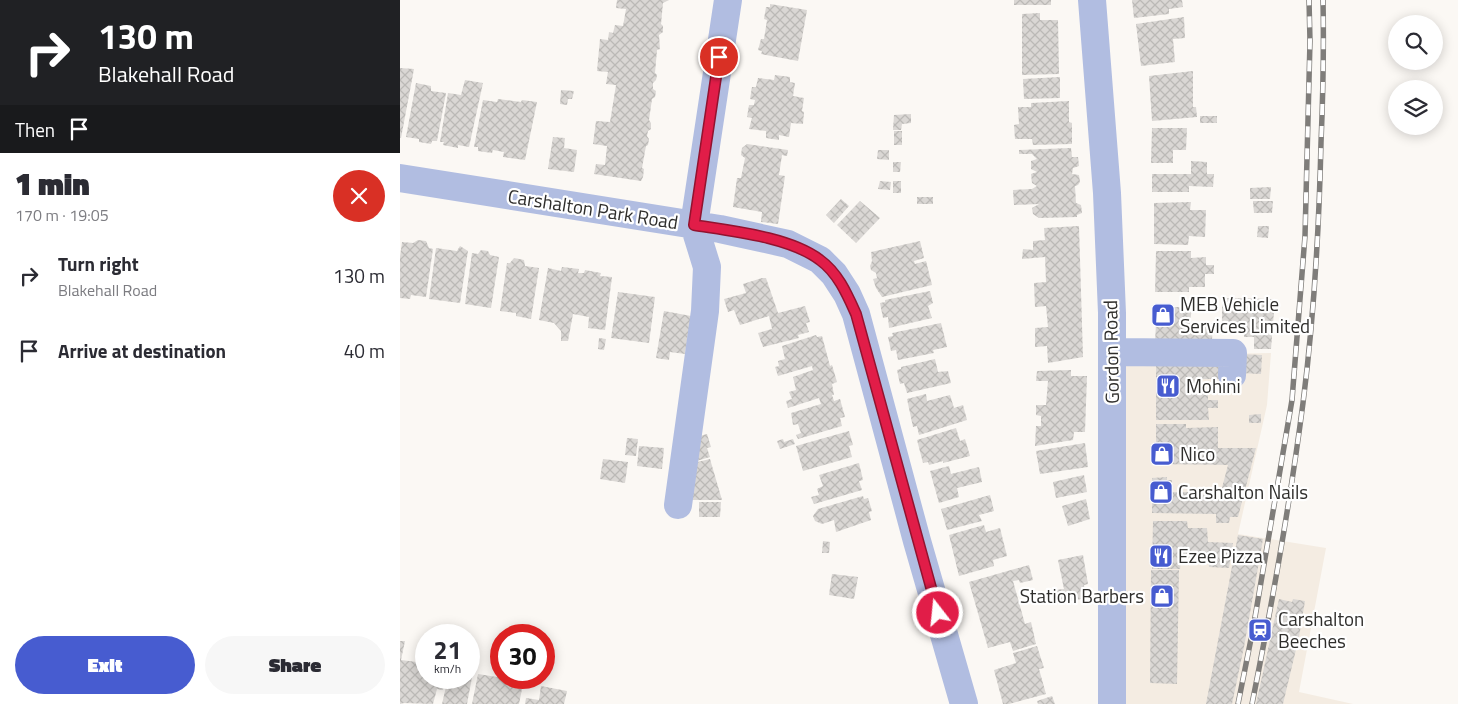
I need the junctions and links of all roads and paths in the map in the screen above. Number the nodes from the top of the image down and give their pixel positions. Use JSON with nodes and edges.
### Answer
{"nodes":[{"id":1,"x":728,"y":0,"type":"edge"},
{"id":2,"x":1092,"y":0,"type":"edge"},
{"id":3,"x":400,"y":178,"type":"edge"},
{"id":4,"x":694,"y":225,"type":"junction"},
{"id":5,"x":1112,"y":352,"type":"junction"},
{"id":6,"x":1232,"y":375,"type":"dead end"},
{"id":7,"x":678,"y":505,"type":"dead end"},
{"id":8,"x":964,"y":704,"type":"edge"},
{"id":9,"x":1112,"y":704,"type":"edge"}],
"edges":[{"from":1,"to":4,"type":"street"},
{"from":2,"to":5,"type":"street","name":"Gordon Road"},
{"from":3,"to":4,"type":"street","name":"Carshalton Park Road"},
{"from":4,"to":7,"type":"street"},
{"from":4,"to":8,"type":"street","name":"Carshalton Park Road"},
{"from":5,"to":6,"type":"street"},
{"from":5,"to":9,"type":"street","name":"Gordon Road"}]}
